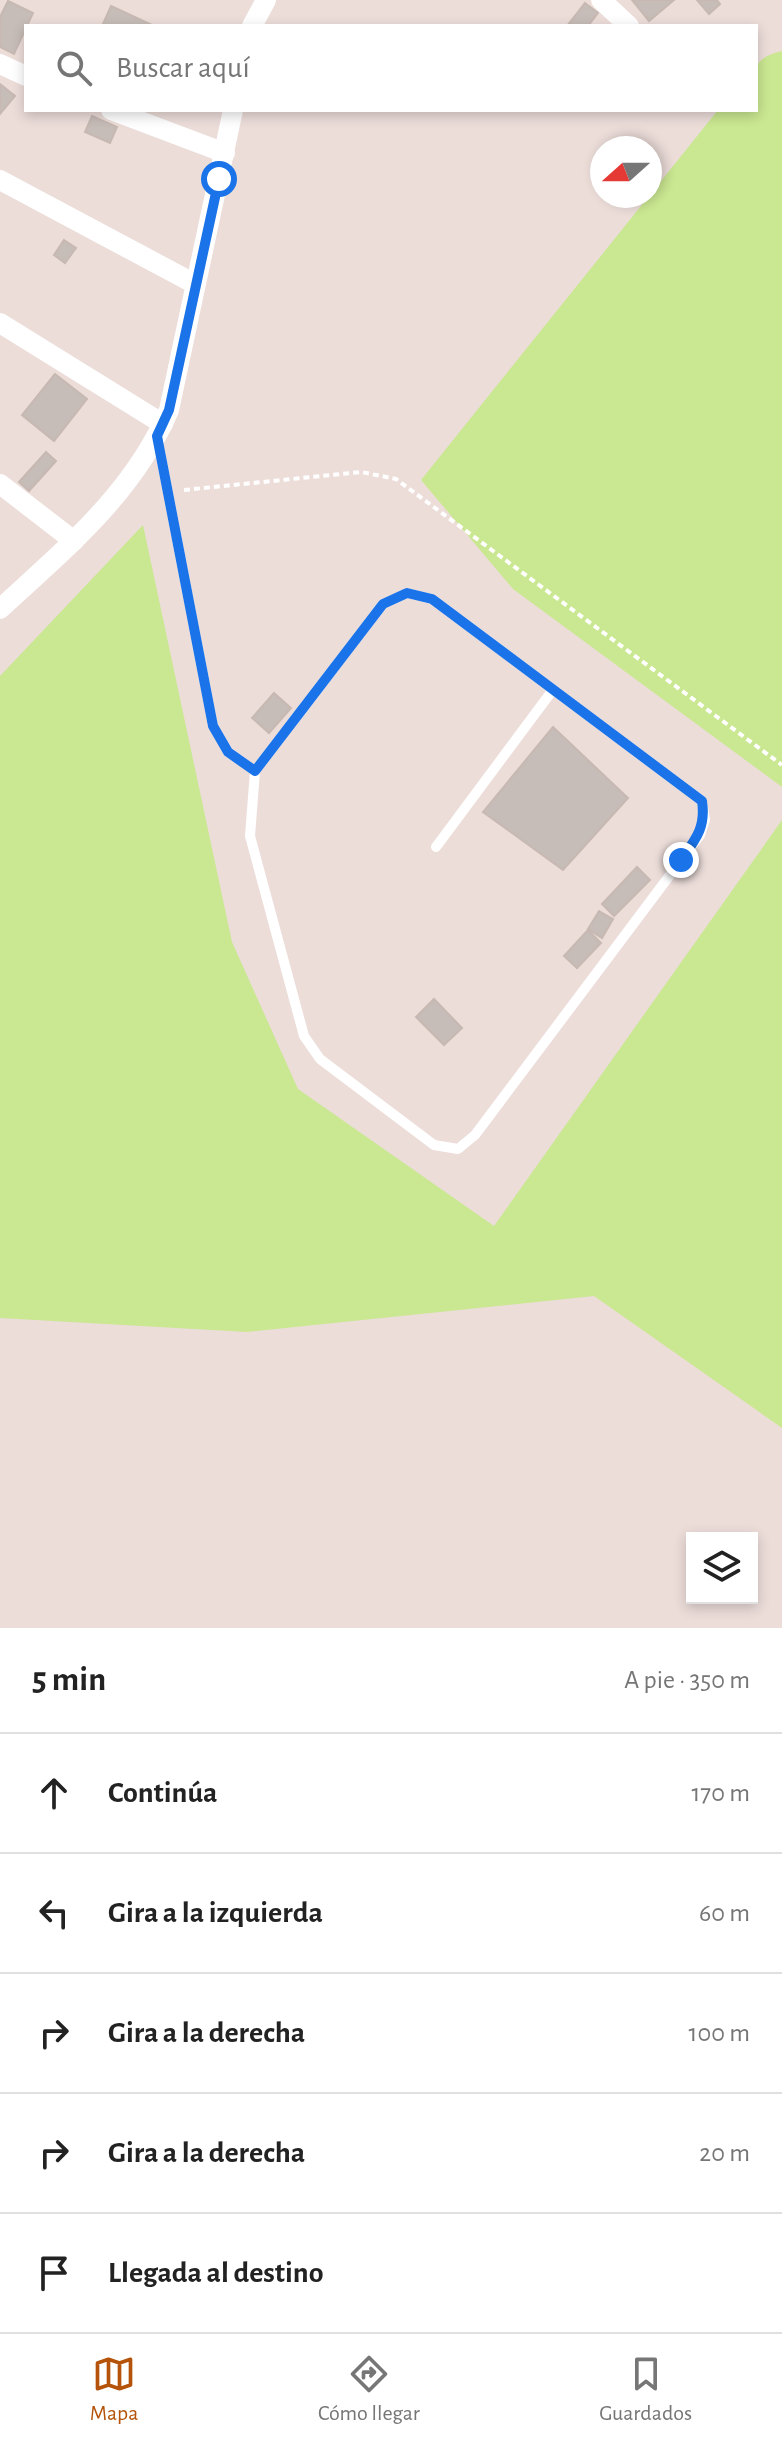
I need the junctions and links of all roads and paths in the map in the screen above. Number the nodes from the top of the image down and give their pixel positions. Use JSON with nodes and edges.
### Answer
{"nodes":[{"id":1,"x":266,"y":0,"type":"edge"},
{"id":2,"x":601,"y":0,"type":"edge"},
{"id":3,"x":253,"y":24,"type":"edge"},
{"id":4,"x":627,"y":24,"type":"edge"},
{"id":5,"x":0,"y":64,"type":"edge"},
{"id":6,"x":24,"y":75,"type":"edge"},
{"id":7,"x":116,"y":112,"type":"edge"},
{"id":8,"x":233,"y":112,"type":"edge"},
{"id":9,"x":225,"y":153,"type":"junction"},
{"id":10,"x":0,"y":180,"type":"edge"},
{"id":11,"x":195,"y":284,"type":"junction"},
{"id":12,"x":0,"y":323,"type":"edge"},
{"id":13,"x":160,"y":430,"type":"junction"},
{"id":14,"x":0,"y":484,"type":"edge"},
{"id":15,"x":166,"y":492,"type":"junction"},
{"id":16,"x":74,"y":541,"type":"junction"},
{"id":17,"x":0,"y":609,"type":"edge"},
{"id":18,"x":552,"y":691,"type":"junction"},
{"id":19,"x":782,"y":765,"type":"edge"},
{"id":20,"x":255,"y":771,"type":"junction"},
{"id":21,"x":436,"y":847,"type":"dead end"}],
"edges":[{"from":1,"to":3,"type":"street"},
{"from":2,"to":4,"type":"street"},
{"from":5,"to":6,"type":"street"},
{"from":7,"to":9,"type":"street"},
{"from":8,"to":9,"type":"street"},
{"from":9,"to":11,"type":"street"},
{"from":10,"to":11,"type":"street"},
{"from":11,"to":13,"type":"street"},
{"from":12,"to":13,"type":"street"},
{"from":13,"to":15,"type":"lane"},
{"from":13,"to":16,"type":"street"},
{"from":14,"to":16,"type":"street"},
{"from":15,"to":19,"type":"path"},
{"from":15,"to":20,"type":"lane"},
{"from":16,"to":17,"type":"street"},
{"from":18,"to":20,"type":"lane"},
{"from":18,"to":20,"type":"lane"},
{"from":18,"to":21,"type":"lane"}]}
